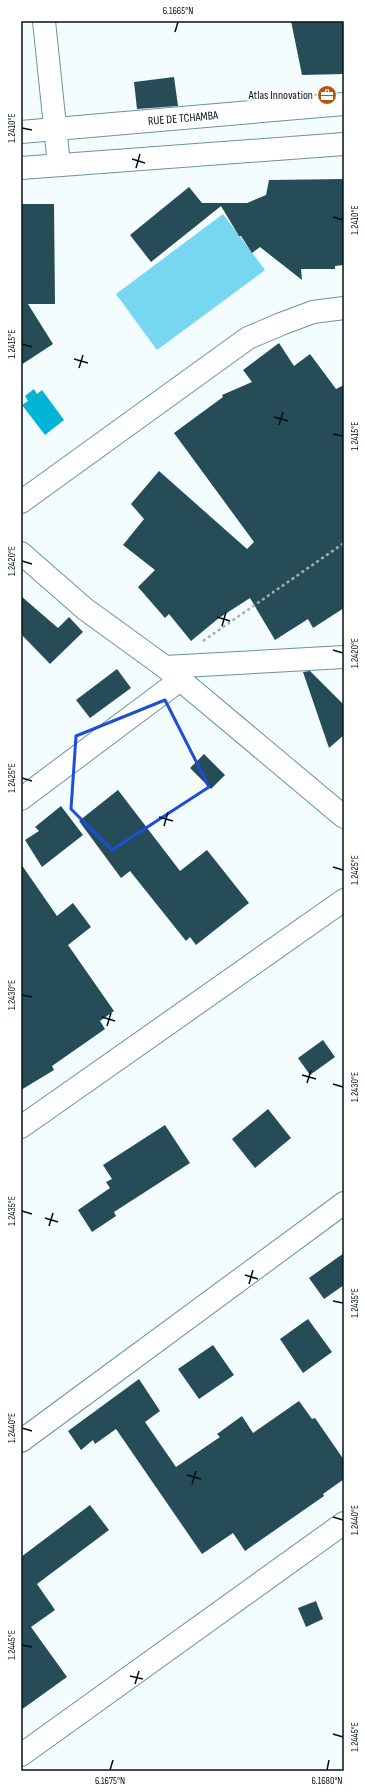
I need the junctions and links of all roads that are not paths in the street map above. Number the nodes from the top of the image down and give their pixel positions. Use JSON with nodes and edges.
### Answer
{"nodes":[{"id":1,"x":44,"y":21,"type":"edge"},
{"id":2,"x":344,"y":104,"type":"edge"},
{"id":3,"x":56,"y":129,"type":"junction"},
{"id":4,"x":21,"y":132,"type":"edge"},
{"id":5,"x":344,"y":144,"type":"edge"},
{"id":6,"x":59,"y":165,"type":"junction"},
{"id":7,"x":21,"y":168,"type":"edge"},
{"id":8,"x":344,"y":308,"type":"edge"},
{"id":9,"x":21,"y":502,"type":"edge"},
{"id":10,"x":21,"y":553,"type":"edge"},
{"id":11,"x":344,"y":657,"type":"edge"},
{"id":12,"x":172,"y":674,"type":"junction"},
{"id":13,"x":21,"y":799,"type":"edge"},
{"id":14,"x":344,"y":817,"type":"edge"},
{"id":15,"x":344,"y":900,"type":"edge"},
{"id":16,"x":21,"y":1126,"type":"edge"},
{"id":17,"x":344,"y":1203,"type":"edge"},
{"id":18,"x":21,"y":1441,"type":"edge"},
{"id":19,"x":344,"y":1523,"type":"edge"},
{"id":20,"x":21,"y":1755,"type":"edge"}],
"edges":[{"from":1,"to":3,"type":"street"},
{"from":2,"to":3,"type":"street","name":"RUE DE TCHAMBA"},
{"from":3,"to":4,"type":"street","name":"RUE DE TCHAMBA"},
{"from":3,"to":6,"type":"street"},
{"from":5,"to":6,"type":"street"},
{"from":6,"to":7,"type":"street"},
{"from":8,"to":9,"type":"street"},
{"from":10,"to":12,"type":"street"},
{"from":11,"to":12,"type":"street"},
{"from":12,"to":13,"type":"street"},
{"from":12,"to":14,"type":"street"},
{"from":15,"to":16,"type":"street"},
{"from":17,"to":18,"type":"street"},
{"from":19,"to":20,"type":"street"}]}
